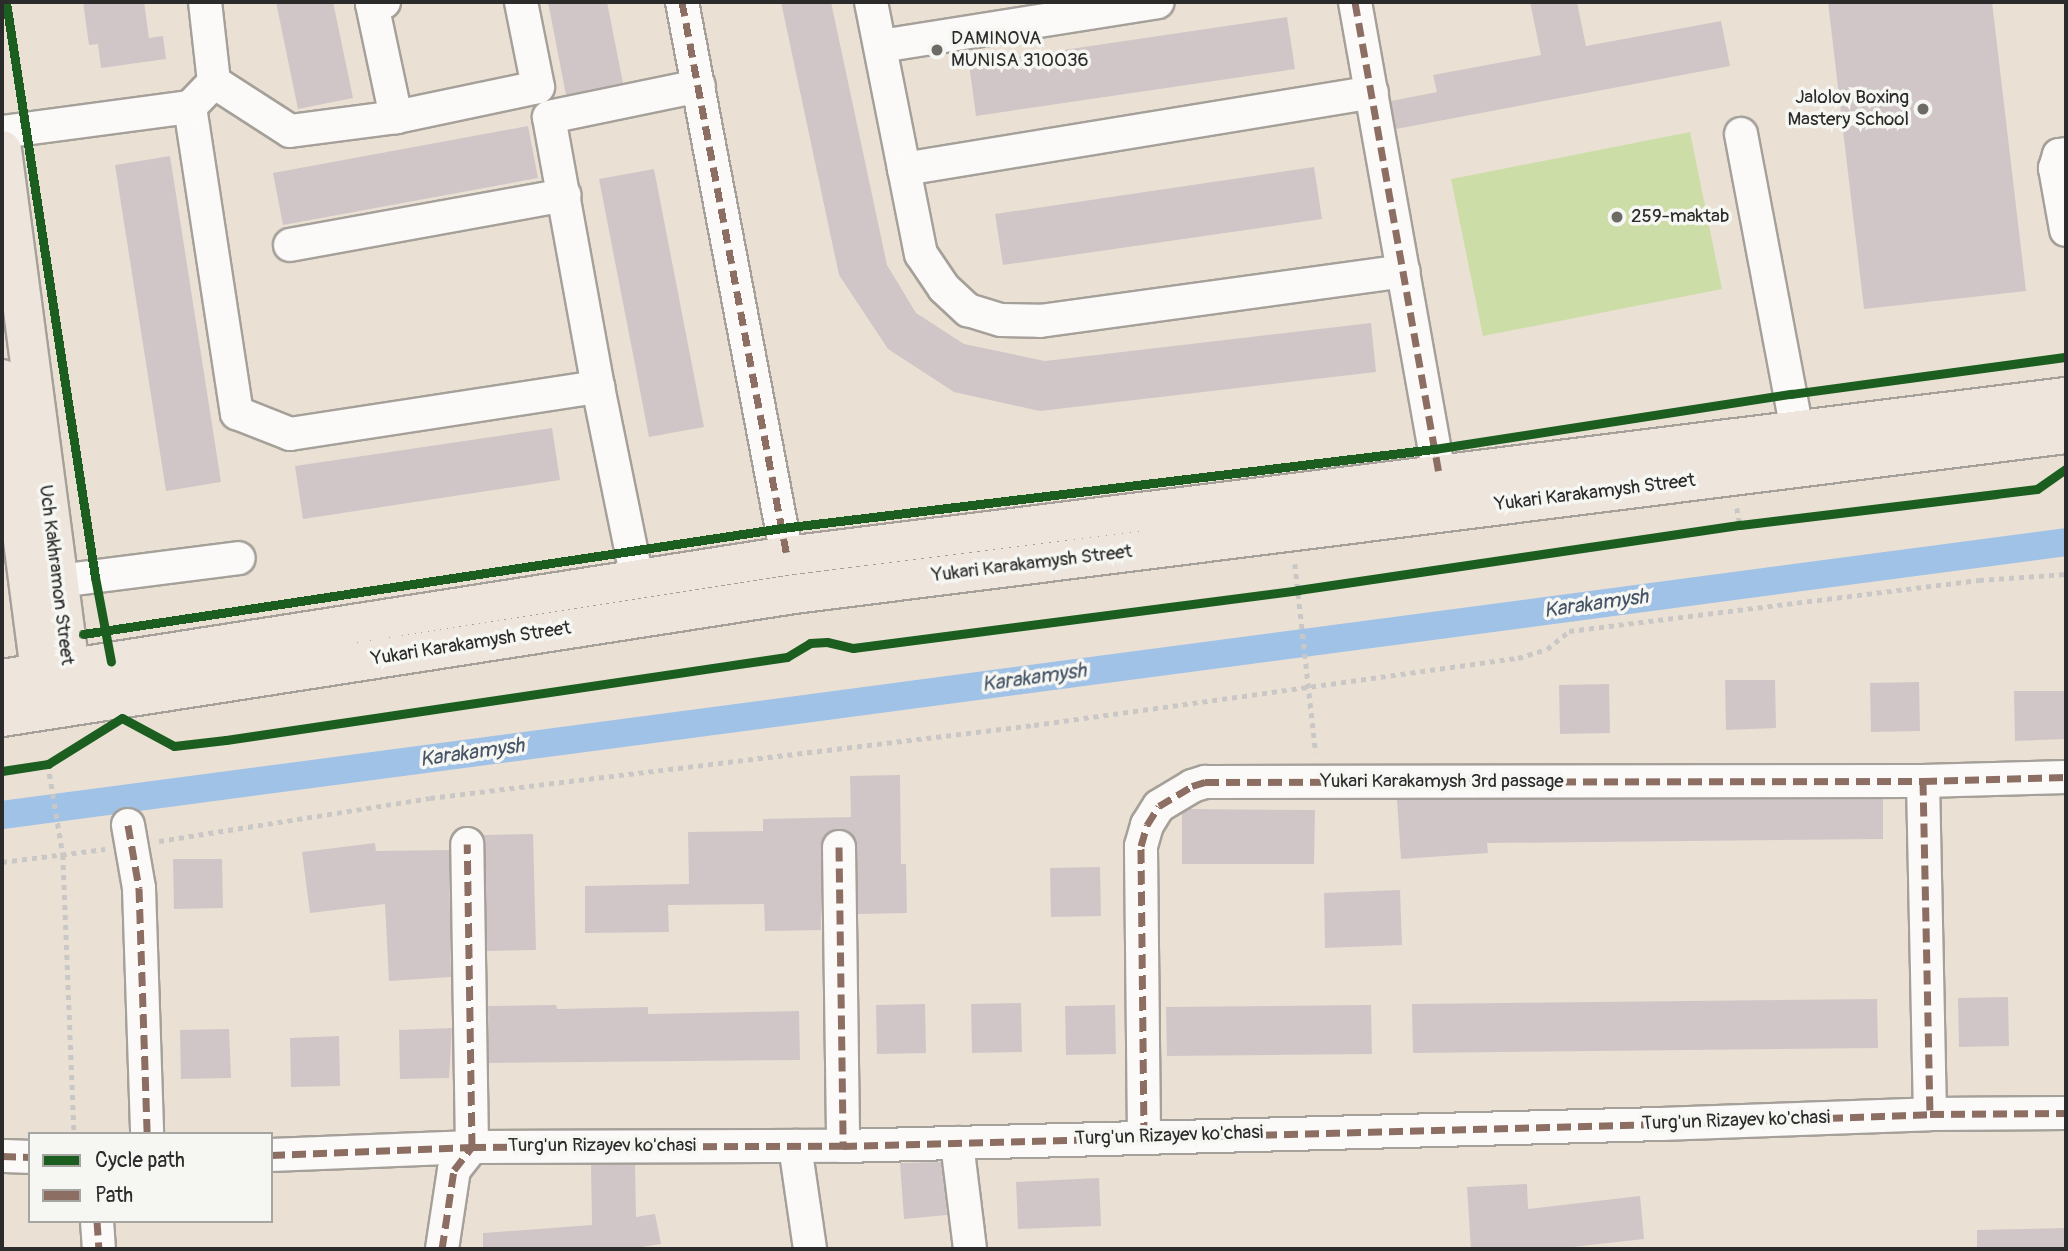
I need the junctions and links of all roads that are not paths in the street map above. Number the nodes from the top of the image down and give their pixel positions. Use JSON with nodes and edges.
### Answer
{"nodes":[{"id":1,"x":205,"y":2,"type":"edge"},
{"id":2,"x":384,"y":2,"type":"edge"},
{"id":3,"x":521,"y":2,"type":"edge"},
{"id":4,"x":682,"y":2,"type":"edge"},
{"id":5,"x":872,"y":2,"type":"edge"},
{"id":6,"x":1158,"y":2,"type":"edge"},
{"id":7,"x":1355,"y":2,"type":"edge"},
{"id":8,"x":881,"y":46,"type":"junction"},
{"id":9,"x":214,"y":82,"type":"junction"},
{"id":10,"x":699,"y":86,"type":"junction"},
{"id":11,"x":1372,"y":92,"type":"junction"},
{"id":12,"x":190,"y":107,"type":"junction"},
{"id":13,"x":396,"y":117,"type":"junction"},
{"id":14,"x":2,"y":132,"type":"edge"},
{"id":15,"x":1741,"y":134,"type":"dead end"},
{"id":16,"x":2,"y":150,"type":"edge"},
{"id":17,"x":2066,"y":155,"type":"edge"},
{"id":18,"x":904,"y":169,"type":"junction"},
{"id":19,"x":564,"y":195,"type":"junction"},
{"id":20,"x":2066,"y":230,"type":"edge"},
{"id":21,"x":290,"y":245,"type":"dead end"},
{"id":22,"x":1404,"y":271,"type":"junction"},
{"id":23,"x":2,"y":379,"type":"edge"},
{"id":24,"x":598,"y":387,"type":"junction"},
{"id":25,"x":2066,"y":397,"type":"edge"},
{"id":26,"x":2066,"y":434,"type":"edge"},
{"id":27,"x":1800,"y":449,"type":"junction"},
{"id":28,"x":7,"y":454,"type":"edge"},
{"id":29,"x":1439,"y":475,"type":"junction"},
{"id":30,"x":787,"y":556,"type":"junction"},
{"id":31,"x":239,"y":558,"type":"dead end"},
{"id":32,"x":637,"y":579,"type":"junction"},
{"id":33,"x":58,"y":582,"type":"junction"},
{"id":34,"x":55,"y":670,"type":"junction"},
{"id":35,"x":2,"y":679,"type":"edge"},
{"id":36,"x":61,"y":708,"type":"junction"},
{"id":37,"x":2,"y":717,"type":"edge"},
{"id":38,"x":2066,"y":778,"type":"edge"},
{"id":39,"x":1923,"y":781,"type":"junction"},
{"id":40,"x":130,"y":835,"type":"road end"},
{"id":41,"x":467,"y":844,"type":"dead end"},
{"id":42,"x":839,"y":847,"type":"dead end"},
{"id":43,"x":2066,"y":1113,"type":"edge"},
{"id":44,"x":1930,"y":1114,"type":"junction"},
{"id":45,"x":148,"y":1132,"type":"edge"},
{"id":46,"x":1144,"y":1136,"type":"junction"},
{"id":47,"x":957,"y":1143,"type":"junction"},
{"id":48,"x":794,"y":1146,"type":"junction"},
{"id":49,"x":843,"y":1146,"type":"junction"},
{"id":50,"x":472,"y":1147,"type":"junction"},
{"id":51,"x":273,"y":1155,"type":"edge"},
{"id":52,"x":2,"y":1157,"type":"edge"},
{"id":53,"x":28,"y":1157,"type":"edge"},
{"id":54,"x":97,"y":1223,"type":"edge"},
{"id":55,"x":99,"y":1249,"type":"edge"},
{"id":56,"x":442,"y":1249,"type":"edge"},
{"id":57,"x":810,"y":1249,"type":"edge"},
{"id":58,"x":970,"y":1249,"type":"edge"}],
"edges":[{"from":1,"to":9,"type":"street"},
{"from":2,"to":13,"type":"street"},
{"from":3,"to":13,"type":"street"},
{"from":4,"to":10,"type":"street"},
{"from":5,"to":8,"type":"street"},
{"from":6,"to":8,"type":"street"},
{"from":7,"to":11,"type":"street"},
{"from":8,"to":18,"type":"street"},
{"from":9,"to":12,"type":"street"},
{"from":9,"to":13,"type":"street"},
{"from":10,"to":19,"type":"street"},
{"from":10,"to":30,"type":"street"},
{"from":11,"to":18,"type":"street"},
{"from":11,"to":22,"type":"street"},
{"from":12,"to":14,"type":"street"},
{"from":12,"to":24,"type":"street"},
{"from":15,"to":27,"type":"street"},
{"from":16,"to":33,"type":"main road","name":"Uch Kakhramon Street"},
{"from":17,"to":20,"type":"street"},
{"from":18,"to":22,"type":"street"},
{"from":19,"to":21,"type":"street"},
{"from":19,"to":24,"type":"street"},
{"from":22,"to":29,"type":"street"},
{"from":23,"to":28,"type":"main road","name":"Uch Kakhramon Street"},
{"from":24,"to":32,"type":"street"},
{"from":25,"to":27,"type":"main road","name":"Yukari Karakamysh Street"},
{"from":26,"to":27,"type":"main road","name":"Yukari Karakamysh Street"},
{"from":27,"to":29,"type":"main road","name":"Yukari Karakamysh Street"},
{"from":27,"to":36,"type":"main road","name":"Yukari Karakamysh Street"},
{"from":28,"to":34,"type":"main road","name":"Uch Kakhramon Street"},
{"from":29,"to":30,"type":"main road","name":"Yukari Karakamysh Street"},
{"from":30,"to":32,"type":"main road","name":"Yukari Karakamysh Street"},
{"from":31,"to":33,"type":"street"},
{"from":32,"to":34,"type":"main road","name":"Yukari Karakamysh Street"},
{"from":33,"to":34,"type":"main road","name":"Uch Kakhramon Street"},
{"from":34,"to":35,"type":"main road","name":"Yukari Karakamysh Street"},
{"from":34,"to":36,"type":"main road","name":"Uch Kakhramon Street"},
{"from":36,"to":37,"type":"main road","name":"Yukari Karakamysh Street"},
{"from":38,"to":39,"type":"street","name":"Yukari Karakamysh 3rd passage"},
{"from":39,"to":44,"type":"street"},
{"from":39,"to":46,"type":"street","name":"Yukari Karakamysh 3rd passage"},
{"from":40,"to":45,"type":"street"},
{"from":41,"to":50,"type":"street"},
{"from":42,"to":49,"type":"street"},
{"from":43,"to":44,"type":"street","name":"Turg'un Rizayev ko'chasi"},
{"from":44,"to":46,"type":"street","name":"Turg'un Rizayev ko'chasi"},
{"from":46,"to":47,"type":"street","name":"Turg'un Rizayev ko'chasi"},
{"from":47,"to":49,"type":"street","name":"Turg'un Rizayev ko'chasi"},
{"from":47,"to":58,"type":"street"},
{"from":48,"to":49,"type":"street","name":"Turg'un Rizayev ko'chasi"},
{"from":48,"to":50,"type":"street","name":"Turg'un Rizayev ko'chasi"},
{"from":48,"to":57,"type":"street"},
{"from":50,"to":51,"type":"street","name":"Turg'un Rizayev ko'chasi"},
{"from":50,"to":56,"type":"street"},
{"from":52,"to":53,"type":"street"},
{"from":54,"to":55,"type":"street"}]}
